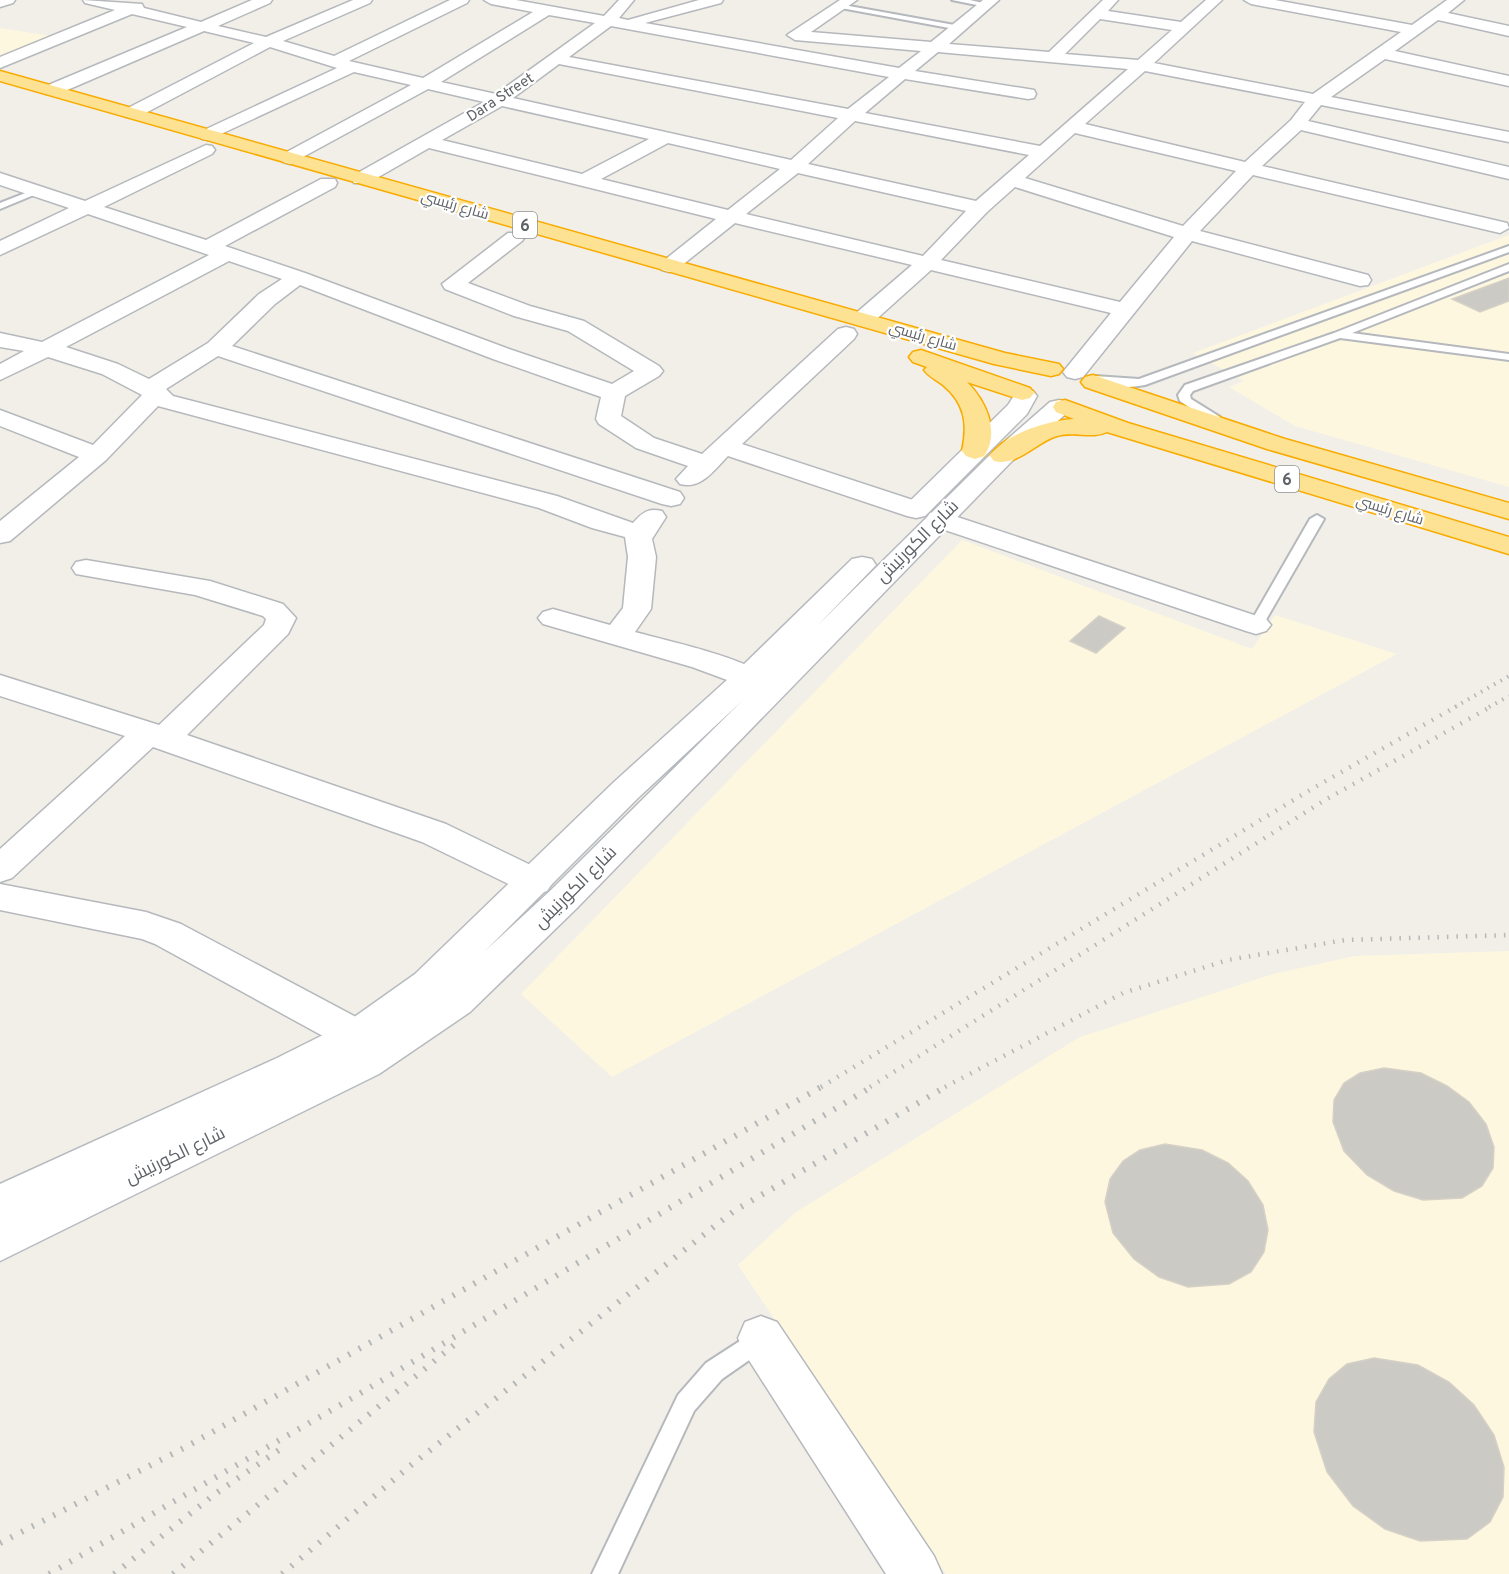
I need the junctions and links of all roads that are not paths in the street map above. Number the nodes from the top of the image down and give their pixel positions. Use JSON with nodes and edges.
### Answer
{"nodes":[{"id":1,"x":8,"y":0,"type":"edge"},
{"id":2,"x":90,"y":0,"type":"edge"},
{"id":3,"x":154,"y":0,"type":"edge"},
{"id":4,"x":265,"y":0,"type":"edge"},
{"id":5,"x":365,"y":0,"type":"edge"},
{"id":6,"x":462,"y":0,"type":"edge"},
{"id":7,"x":491,"y":0,"type":"edge"},
{"id":8,"x":627,"y":0,"type":"edge"},
{"id":9,"x":716,"y":0,"type":"edge"},
{"id":10,"x":956,"y":0,"type":"edge"},
{"id":11,"x":1111,"y":0,"type":"edge"},
{"id":12,"x":1215,"y":0,"type":"edge"},
{"id":13,"x":1251,"y":0,"type":"edge"},
{"id":14,"x":990,"y":2,"type":"edge"},
{"id":15,"x":0,"y":3,"type":"edge"},
{"id":16,"x":845,"y":3,"type":"edge"},
{"id":17,"x":1439,"y":8,"type":"edge"},
{"id":18,"x":132,"y":10,"type":"junction"},
{"id":19,"x":547,"y":10,"type":"junction"},
{"id":20,"x":1097,"y":14,"type":"junction"},
{"id":21,"x":616,"y":22,"type":"junction"},
{"id":22,"x":202,"y":26,"type":"junction"},
{"id":23,"x":1186,"y":27,"type":"junction"},
{"id":24,"x":960,"y":28,"type":"junction"},
{"id":25,"x":1414,"y":30,"type":"junction"},
{"id":26,"x":1509,"y":31,"type":"edge"},
{"id":27,"x":268,"y":42,"type":"junction"},
{"id":28,"x":933,"y":48,"type":"junction"},
{"id":29,"x":1381,"y":53,"type":"junction"},
{"id":30,"x":1016,"y":54,"type":"junction"},
{"id":31,"x":1054,"y":56,"type":"junction"},
{"id":32,"x":556,"y":59,"type":"junction"},
{"id":33,"x":0,"y":63,"type":"edge"},
{"id":34,"x":344,"y":65,"type":"junction"},
{"id":35,"x":1140,"y":65,"type":"junction"},
{"id":36,"x":902,"y":74,"type":"junction"},
{"id":37,"x":0,"y":76,"type":"edge"},
{"id":38,"x":1509,"y":81,"type":"edge"},
{"id":39,"x":427,"y":83,"type":"junction"},
{"id":40,"x":0,"y":90,"type":"edge"},
{"id":41,"x":52,"y":90,"type":"junction"},
{"id":42,"x":982,"y":93,"type":"junction"},
{"id":43,"x":1028,"y":94,"type":"dead end"},
{"id":44,"x":501,"y":99,"type":"junction"},
{"id":45,"x":1317,"y":99,"type":"junction"},
{"id":46,"x":132,"y":113,"type":"junction"},
{"id":47,"x":852,"y":115,"type":"junction"},
{"id":48,"x":959,"y":117,"type":"dead end"},
{"id":49,"x":1509,"y":118,"type":"edge"},
{"id":50,"x":1298,"y":123,"type":"junction"},
{"id":51,"x":1073,"y":127,"type":"junction"},
{"id":52,"x":1483,"y":131,"type":"junction"},
{"id":53,"x":943,"y":132,"type":"junction"},
{"id":54,"x":1509,"y":137,"type":"edge"},
{"id":55,"x":665,"y":138,"type":"junction"},
{"id":56,"x":428,"y":142,"type":"junction"},
{"id":57,"x":210,"y":143,"type":"junction"},
{"id":58,"x":1044,"y":152,"type":"junction"},
{"id":59,"x":290,"y":158,"type":"junction"},
{"id":60,"x":796,"y":165,"type":"junction"},
{"id":61,"x":1249,"y":168,"type":"junction"},
{"id":62,"x":1509,"y":173,"type":"edge"},
{"id":63,"x":0,"y":179,"type":"edge"},
{"id":64,"x":361,"y":179,"type":"junction"},
{"id":65,"x":585,"y":180,"type":"junction"},
{"id":66,"x":1011,"y":180,"type":"junction"},
{"id":67,"x":328,"y":183,"type":"junction"},
{"id":68,"x":36,"y":192,"type":"junction"},
{"id":69,"x":0,"y":206,"type":"edge"},
{"id":70,"x":980,"y":207,"type":"junction"},
{"id":71,"x":86,"y":208,"type":"junction"},
{"id":72,"x":729,"y":216,"type":"junction"},
{"id":73,"x":1500,"y":227,"type":"dead end"},
{"id":74,"x":1187,"y":234,"type":"junction"},
{"id":75,"x":515,"y":237,"type":"junction"},
{"id":76,"x":0,"y":249,"type":"edge"},
{"id":77,"x":1509,"y":249,"type":"edge"},
{"id":78,"x":217,"y":251,"type":"junction"},
{"id":79,"x":927,"y":263,"type":"junction"},
{"id":80,"x":669,"y":266,"type":"junction"},
{"id":81,"x":1509,"y":267,"type":"edge"},
{"id":82,"x":298,"y":277,"type":"junction"},
{"id":83,"x":1360,"y":280,"type":"dead end"},
{"id":84,"x":1126,"y":310,"type":"junction"},
{"id":85,"x":854,"y":326,"type":"junction"},
{"id":86,"x":1338,"y":335,"type":"junction"},
{"id":87,"x":0,"y":340,"type":"edge"},
{"id":88,"x":883,"y":345,"type":"junction"},
{"id":89,"x":47,"y":348,"type":"junction"},
{"id":90,"x":216,"y":348,"type":"junction"},
{"id":91,"x":1509,"y":357,"type":"edge"},
{"id":92,"x":1051,"y":369,"type":"junction"},
{"id":93,"x":1166,"y":372,"type":"junction"},
{"id":94,"x":0,"y":374,"type":"edge"},
{"id":95,"x":1086,"y":378,"type":"junction"},
{"id":96,"x":1192,"y":386,"type":"junction"},
{"id":97,"x":154,"y":390,"type":"junction"},
{"id":98,"x":614,"y":393,"type":"junction"},
{"id":99,"x":1024,"y":395,"type":"junction"},
{"id":100,"x":1062,"y":407,"type":"junction"},
{"id":101,"x":0,"y":417,"type":"edge"},
{"id":102,"x":1236,"y":430,"type":"junction"},
{"id":103,"x":1183,"y":447,"type":"junction"},
{"id":104,"x":97,"y":454,"type":"junction"},
{"id":105,"x":713,"y":454,"type":"junction"},
{"id":106,"x":989,"y":454,"type":"junction"},
{"id":107,"x":671,"y":498,"type":"junction"},
{"id":108,"x":1509,"y":511,"type":"edge"},
{"id":109,"x":928,"y":515,"type":"junction"},
{"id":110,"x":1317,"y":519,"type":"dead end"},
{"id":111,"x":640,"y":533,"type":"junction"},
{"id":112,"x":0,"y":535,"type":"edge"},
{"id":113,"x":1509,"y":546,"type":"edge"},
{"id":114,"x":86,"y":568,"type":"dead end"},
{"id":115,"x":553,"y":618,"type":"dead end"},
{"id":116,"x":1256,"y":625,"type":"joint"},
{"id":117,"x":618,"y":635,"type":"junction"},
{"id":118,"x":749,"y":677,"type":"junction"},
{"id":119,"x":0,"y":685,"type":"edge"},
{"id":120,"x":156,"y":736,"type":"junction"},
{"id":121,"x":641,"y":797,"type":"junction"},
{"id":122,"x":0,"y":869,"type":"edge"},
{"id":123,"x":535,"y":882,"type":"junction"},
{"id":124,"x":0,"y":897,"type":"edge"},
{"id":125,"x":357,"y":1036,"type":"junction"},
{"id":126,"x":0,"y":1204,"type":"edge"},
{"id":127,"x":0,"y":1241,"type":"edge"},
{"id":128,"x":761,"y":1338,"type":"joint"},
{"id":129,"x":605,"y":1574,"type":"edge"},
{"id":130,"x":916,"y":1574,"type":"edge"}],
"edges":[{"from":1,"to":15,"type":"street"},
{"from":2,"to":18,"type":"street"},
{"from":3,"to":18,"type":"street"},
{"from":4,"to":22,"type":"street"},
{"from":5,"to":27,"type":"street"},
{"from":6,"to":34,"type":"street"},
{"from":7,"to":19,"type":"street"},
{"from":8,"to":21,"type":"street","name":"Dara Street"},
{"from":9,"to":21,"type":"street"},
{"from":10,"to":14,"type":"lane"},
{"from":11,"to":20,"type":"street"},
{"from":12,"to":23,"type":"street"},
{"from":13,"to":25,"type":"street"},
{"from":14,"to":24,"type":"street"},
{"from":16,"to":24,"type":"lane"},
{"from":16,"to":28,"type":"street"},
{"from":17,"to":25,"type":"street"},
{"from":17,"to":26,"type":"street"},
{"from":18,"to":22,"type":"street"},
{"from":18,"to":33,"type":"street"},
{"from":19,"to":21,"type":"street"},
{"from":19,"to":39,"type":"street"},
{"from":20,"to":23,"type":"street"},
{"from":20,"to":31,"type":"street"},
{"from":21,"to":32,"type":"street","name":"Dara Street"},
{"from":21,"to":36,"type":"street"},
{"from":22,"to":27,"type":"street"},
{"from":22,"to":41,"type":"street"},
{"from":23,"to":35,"type":"street"},
{"from":24,"to":28,"type":"street"},
{"from":25,"to":29,"type":"street"},
{"from":27,"to":34,"type":"street"},
{"from":27,"to":46,"type":"street"},
{"from":28,"to":30,"type":"street"},
{"from":28,"to":36,"type":"street"},
{"from":29,"to":38,"type":"street"},
{"from":29,"to":45,"type":"street"},
{"from":30,"to":31,"type":"street"},
{"from":30,"to":42,"type":"street"},
{"from":31,"to":35,"type":"street"},
{"from":32,"to":44,"type":"street","name":"Dara Street"},
{"from":32,"to":47,"type":"street"},
{"from":34,"to":39,"type":"street"},
{"from":34,"to":57,"type":"street"},
{"from":35,"to":45,"type":"street"},
{"from":35,"to":51,"type":"street"},
{"from":36,"to":42,"type":"street"},
{"from":36,"to":47,"type":"street"},
{"from":37,"to":41,"type":"highway","name":"شارع رئيسي","number":"6"},
{"from":39,"to":44,"type":"street"},
{"from":39,"to":59,"type":"street"},
{"from":40,"to":57,"type":"highway","name":"شارع رئيسي","number":"6"},
{"from":41,"to":46,"type":"highway","name":"شارع رئيسي","number":"6"},
{"from":42,"to":43,"type":"street"},
{"from":44,"to":55,"type":"street"},
{"from":44,"to":56,"type":"street","name":"Dara Street"},
{"from":45,"to":50,"type":"street"},
{"from":45,"to":52,"type":"street"},
{"from":46,"to":57,"type":"highway","name":"شارع رئيسي","number":"6"},
{"from":47,"to":53,"type":"street"},
{"from":47,"to":60,"type":"street"},
{"from":48,"to":53,"type":"street"},
{"from":49,"to":52,"type":"street"},
{"from":50,"to":61,"type":"street"},
{"from":50,"to":62,"type":"street"},
{"from":51,"to":58,"type":"street"},
{"from":51,"to":61,"type":"street"},
{"from":52,"to":54,"type":"street"},
{"from":53,"to":58,"type":"street"},
{"from":55,"to":60,"type":"street"},
{"from":55,"to":65,"type":"street"},
{"from":56,"to":64,"type":"street","name":"Dara Street"},
{"from":56,"to":65,"type":"street"},
{"from":57,"to":59,"type":"highway","name":"شارع رئيسي","number":"6"},
{"from":57,"to":67,"type":"highway","name":"شارع رئيسي","number":"6"},
{"from":57,"to":71,"type":"street"},
{"from":58,"to":66,"type":"street"},
{"from":59,"to":64,"type":"highway","name":"شارع رئيسي","number":"6"},
{"from":60,"to":70,"type":"street"},
{"from":60,"to":72,"type":"street"},
{"from":61,"to":73,"type":"street"},
{"from":61,"to":74,"type":"street"},
{"from":63,"to":68,"type":"street"},
{"from":64,"to":80,"type":"highway","name":"شارع رئيسي","number":"6"},
{"from":65,"to":72,"type":"street"},
{"from":66,"to":70,"type":"street"},
{"from":66,"to":74,"type":"street"},
{"from":67,"to":75,"type":"highway","name":"شارع رئيسي","number":"6"},
{"from":67,"to":78,"type":"street"},
{"from":68,"to":69,"type":"lane"},
{"from":68,"to":71,"type":"street"},
{"from":70,"to":79,"type":"street"},
{"from":71,"to":76,"type":"street"},
{"from":71,"to":78,"type":"street"},
{"from":72,"to":79,"type":"street"},
{"from":72,"to":80,"type":"street"},
{"from":74,"to":83,"type":"street"},
{"from":74,"to":84,"type":"street"},
{"from":75,"to":85,"type":"highway","name":"شارع رئيسي","number":"6"},
{"from":75,"to":98,"type":"street"},
{"from":77,"to":93,"type":"lane"},
{"from":78,"to":82,"type":"street"},
{"from":78,"to":89,"type":"street"},
{"from":79,"to":84,"type":"street"},
{"from":79,"to":85,"type":"street"},
{"from":80,"to":85,"type":"highway","name":"شارع رئيسي","number":"6"},
{"from":81,"to":86,"type":"lane"},
{"from":82,"to":90,"type":"street"},
{"from":82,"to":98,"type":"street"},
{"from":84,"to":95,"type":"street"},
{"from":85,"to":88,"type":"highway","name":"شارع رئيسي","number":"6"},
{"from":85,"to":92,"type":"highway","name":"شارع رئيسي","number":"6"},
{"from":85,"to":105,"type":"street"},
{"from":86,"to":91,"type":"lane"},
{"from":86,"to":96,"type":"lane"},
{"from":87,"to":89,"type":"street"},
{"from":88,"to":99,"type":"highway","name":"شارع رئيسي","number":"6"},
{"from":88,"to":106,"type":"highway"},
{"from":89,"to":94,"type":"street"},
{"from":89,"to":97,"type":"street"},
{"from":90,"to":97,"type":"street"},
{"from":90,"to":107,"type":"street"},
{"from":92,"to":95,"type":"highway","name":"شارع رئيسي"},
{"from":92,"to":99,"type":"highway"},
{"from":93,"to":95,"type":"lane"},
{"from":93,"to":96,"type":"lane"},
{"from":95,"to":100,"type":"highway"},
{"from":95,"to":102,"type":"highway","name":"شارع رئيسي","number":"6"},
{"from":96,"to":102,"type":"lane"},
{"from":97,"to":104,"type":"street"},
{"from":97,"to":111,"type":"street"},
{"from":98,"to":105,"type":"street"},
{"from":99,"to":100,"type":"highway","name":"شارع رئيسي"},
{"from":99,"to":106,"type":"street","name":"شارع الكورنيش"},
{"from":100,"to":103,"type":"highway","name":"شارع رئيسي","number":"6"},
{"from":100,"to":106,"type":"street","name":"شارع الكورنيش"},
{"from":101,"to":104,"type":"street"},
{"from":102,"to":108,"type":"highway","name":"شارع رئيسي","number":"6"},
{"from":103,"to":106,"type":"highway"},
{"from":103,"to":113,"type":"highway","name":"شارع رئيسي","number":"6"},
{"from":104,"to":112,"type":"street"},
{"from":105,"to":107,"type":"street"},
{"from":105,"to":109,"type":"street"},
{"from":106,"to":109,"type":"street","name":"شارع الكورنيش"},
{"from":107,"to":111,"type":"street"},
{"from":109,"to":116,"type":"street"},
{"from":109,"to":118,"type":"street","name":"شارع الكورنيش"},
{"from":109,"to":121,"type":"street","name":"شارع الكورنيش"},
{"from":110,"to":116,"type":"lane"},
{"from":111,"to":117,"type":"street"},
{"from":114,"to":120,"type":"street"},
{"from":115,"to":117,"type":"street"},
{"from":117,"to":118,"type":"street"},
{"from":118,"to":121,"type":"street","name":"شارع الكورنيش"},
{"from":119,"to":120,"type":"street"},
{"from":120,"to":122,"type":"street"},
{"from":120,"to":123,"type":"street"},
{"from":121,"to":123,"type":"street","name":"شارع الكورنيش"},
{"from":121,"to":127,"type":"street","name":"شارع الكورنيش"},
{"from":123,"to":125,"type":"street","name":"شارع الكورنيش"},
{"from":124,"to":125,"type":"street"},
{"from":125,"to":126,"type":"street","name":"شارع الكورنيش"},
{"from":128,"to":129,"type":"lane"},
{"from":128,"to":130,"type":"street"}]}
